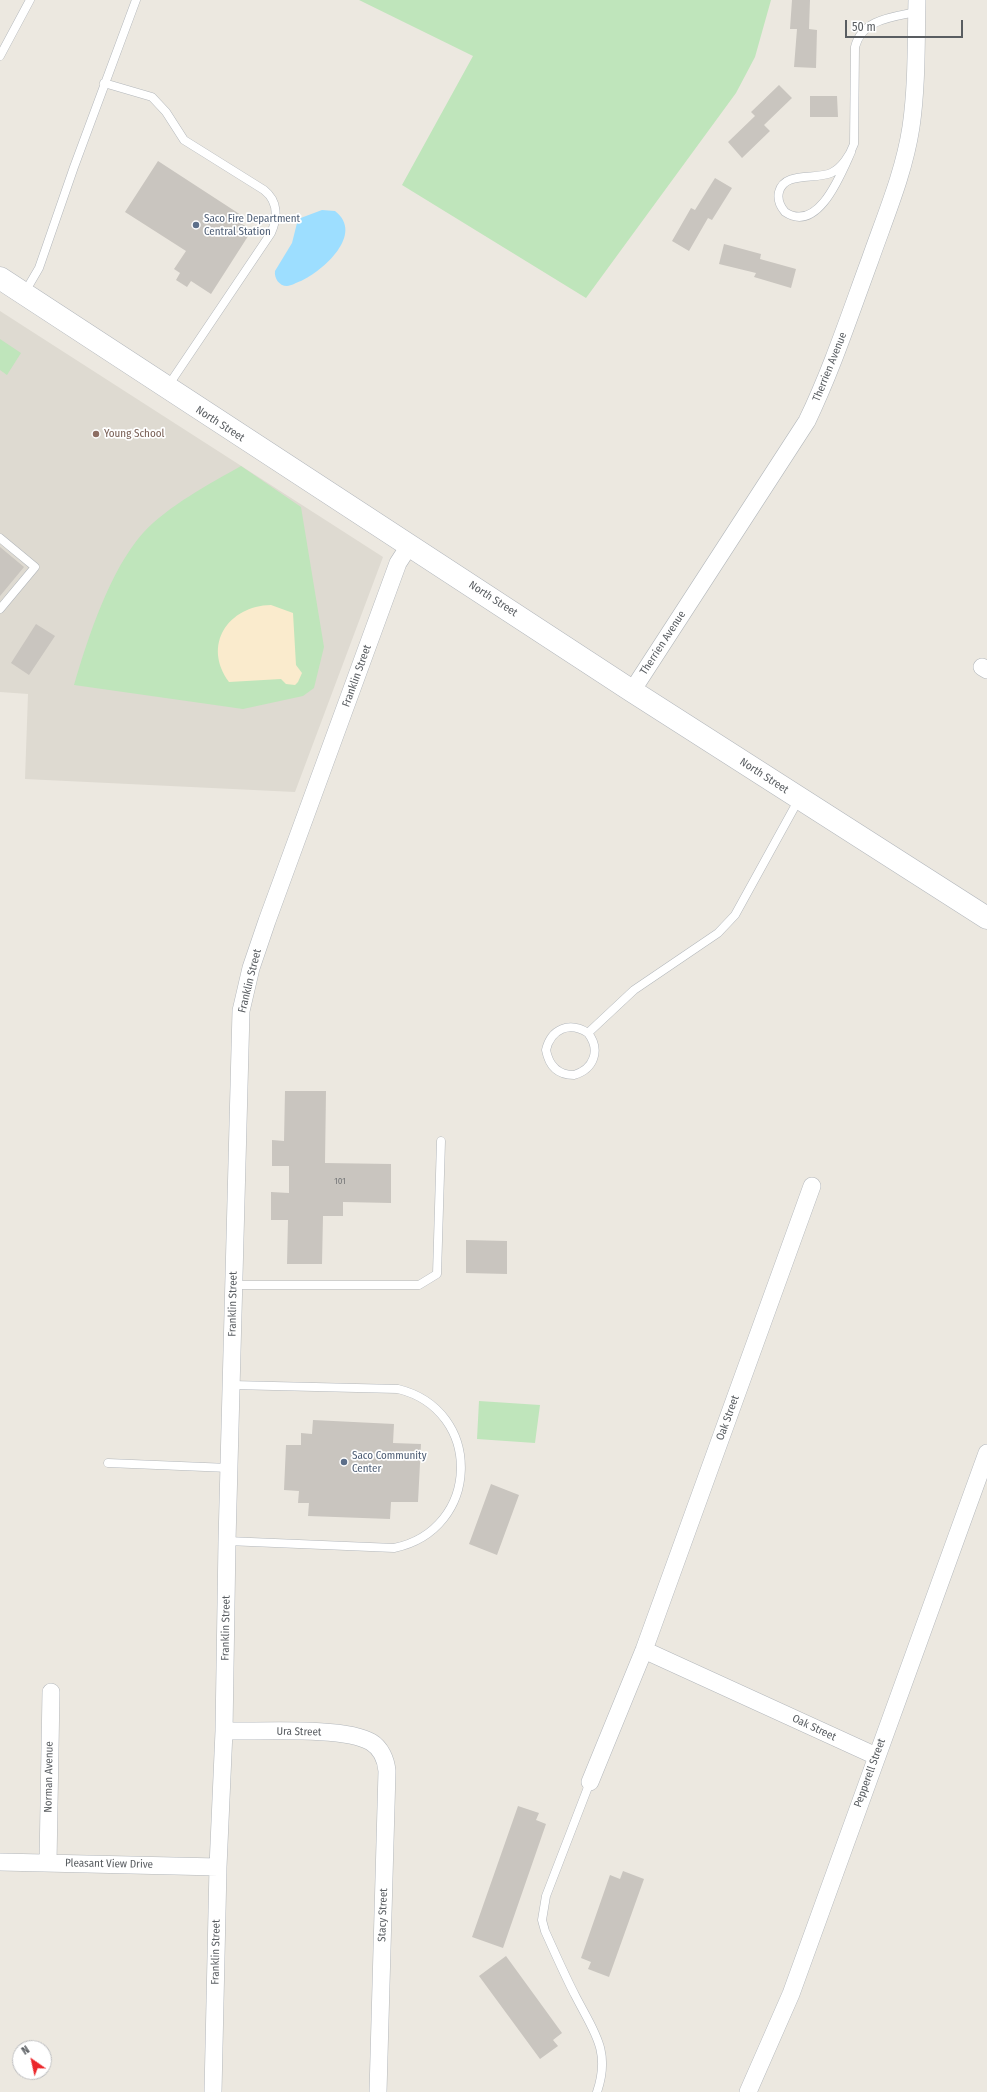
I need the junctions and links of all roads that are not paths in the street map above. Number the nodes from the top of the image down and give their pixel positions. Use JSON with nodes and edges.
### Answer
{"nodes":[{"id":1,"x":30,"y":0,"type":"edge"},
{"id":2,"x":136,"y":0,"type":"edge"},
{"id":3,"x":917,"y":6,"type":"edge"},
{"id":4,"x":0,"y":56,"type":"edge"},
{"id":5,"x":104,"y":83,"type":"junction"},
{"id":6,"x":851,"y":152,"type":"junction"},
{"id":7,"x":0,"y":278,"type":"edge"},
{"id":8,"x":24,"y":294,"type":"junction"},
{"id":9,"x":166,"y":388,"type":"junction"},
{"id":10,"x":0,"y":538,"type":"edge"},
{"id":11,"x":409,"y":546,"type":"junction"},
{"id":12,"x":0,"y":609,"type":"edge"},
{"id":13,"x":632,"y":691,"type":"junction"},
{"id":14,"x":800,"y":799,"type":"junction"},
{"id":15,"x":987,"y":918,"type":"edge"},
{"id":16,"x":588,"y":1033,"type":"junction"},
{"id":17,"x":441,"y":1141,"type":"dead end"},
{"id":18,"x":812,"y":1186,"type":"dead end"},
{"id":19,"x":233,"y":1285,"type":"junction"},
{"id":20,"x":232,"y":1385,"type":"junction"},
{"id":21,"x":987,"y":1453,"type":"edge"},
{"id":22,"x":108,"y":1463,"type":"dead end"},
{"id":23,"x":229,"y":1468,"type":"junction"},
{"id":24,"x":227,"y":1541,"type":"junction"},
{"id":25,"x":644,"y":1650,"type":"junction"},
{"id":26,"x":51,"y":1692,"type":"dead end"},
{"id":27,"x":224,"y":1731,"type":"junction"},
{"id":28,"x":373,"y":1743,"type":"joint"},
{"id":29,"x":876,"y":1756,"type":"junction"},
{"id":30,"x":590,"y":1782,"type":"joint"},
{"id":31,"x":0,"y":1862,"type":"edge"},
{"id":32,"x":48,"y":1863,"type":"junction"},
{"id":33,"x":218,"y":1867,"type":"junction"},
{"id":34,"x":213,"y":2092,"type":"edge"},
{"id":35,"x":378,"y":2092,"type":"edge"},
{"id":36,"x":597,"y":2092,"type":"edge"},
{"id":37,"x":748,"y":2092,"type":"edge"}],
"edges":[{"from":1,"to":4,"type":"lane"},
{"from":2,"to":5,"type":"lane"},
{"from":3,"to":6,"type":"lane"},
{"from":3,"to":13,"type":"street","name":"Therrien Avenue"},
{"from":5,"to":8,"type":"lane"},
{"from":5,"to":9,"type":"lane"},
{"from":6,"to":6,"type":"lane"},
{"from":7,"to":8,"type":"main road","name":"North Street"},
{"from":8,"to":9,"type":"main road","name":"North Street"},
{"from":9,"to":11,"type":"main road","name":"North Street"},
{"from":10,"to":12,"type":"lane"},
{"from":11,"to":13,"type":"main road","name":"North Street"},
{"from":11,"to":19,"type":"street","name":"Franklin Street"},
{"from":13,"to":14,"type":"main road","name":"North Street"},
{"from":14,"to":15,"type":"main road","name":"North Street"},
{"from":14,"to":16,"type":"lane"},
{"from":16,"to":16,"type":"lane"},
{"from":17,"to":19,"type":"lane"},
{"from":18,"to":25,"type":"street","name":"Oak Street"},
{"from":19,"to":20,"type":"street","name":"Franklin Street"},
{"from":20,"to":23,"type":"street","name":"Franklin Street"},
{"from":20,"to":24,"type":"lane"},
{"from":21,"to":29,"type":"street","name":"Pepperell Street"},
{"from":22,"to":23,"type":"lane"},
{"from":23,"to":24,"type":"street","name":"Franklin Street"},
{"from":24,"to":27,"type":"street","name":"Franklin Street"},
{"from":25,"to":29,"type":"street","name":"Oak Street"},
{"from":25,"to":30,"type":"street","name":"Oak Street"},
{"from":26,"to":32,"type":"street","name":"Norman Avenue"},
{"from":27,"to":28,"type":"street","name":"Ura Street"},
{"from":27,"to":33,"type":"street","name":"Franklin Street"},
{"from":28,"to":35,"type":"street","name":"Stacy Street"},
{"from":29,"to":37,"type":"street","name":"Pepperell Street"},
{"from":30,"to":36,"type":"lane"},
{"from":31,"to":32,"type":"street","name":"Pleasant View Drive"},
{"from":32,"to":33,"type":"street","name":"Pleasant View Drive"},
{"from":33,"to":34,"type":"street","name":"Franklin Street"}]}
